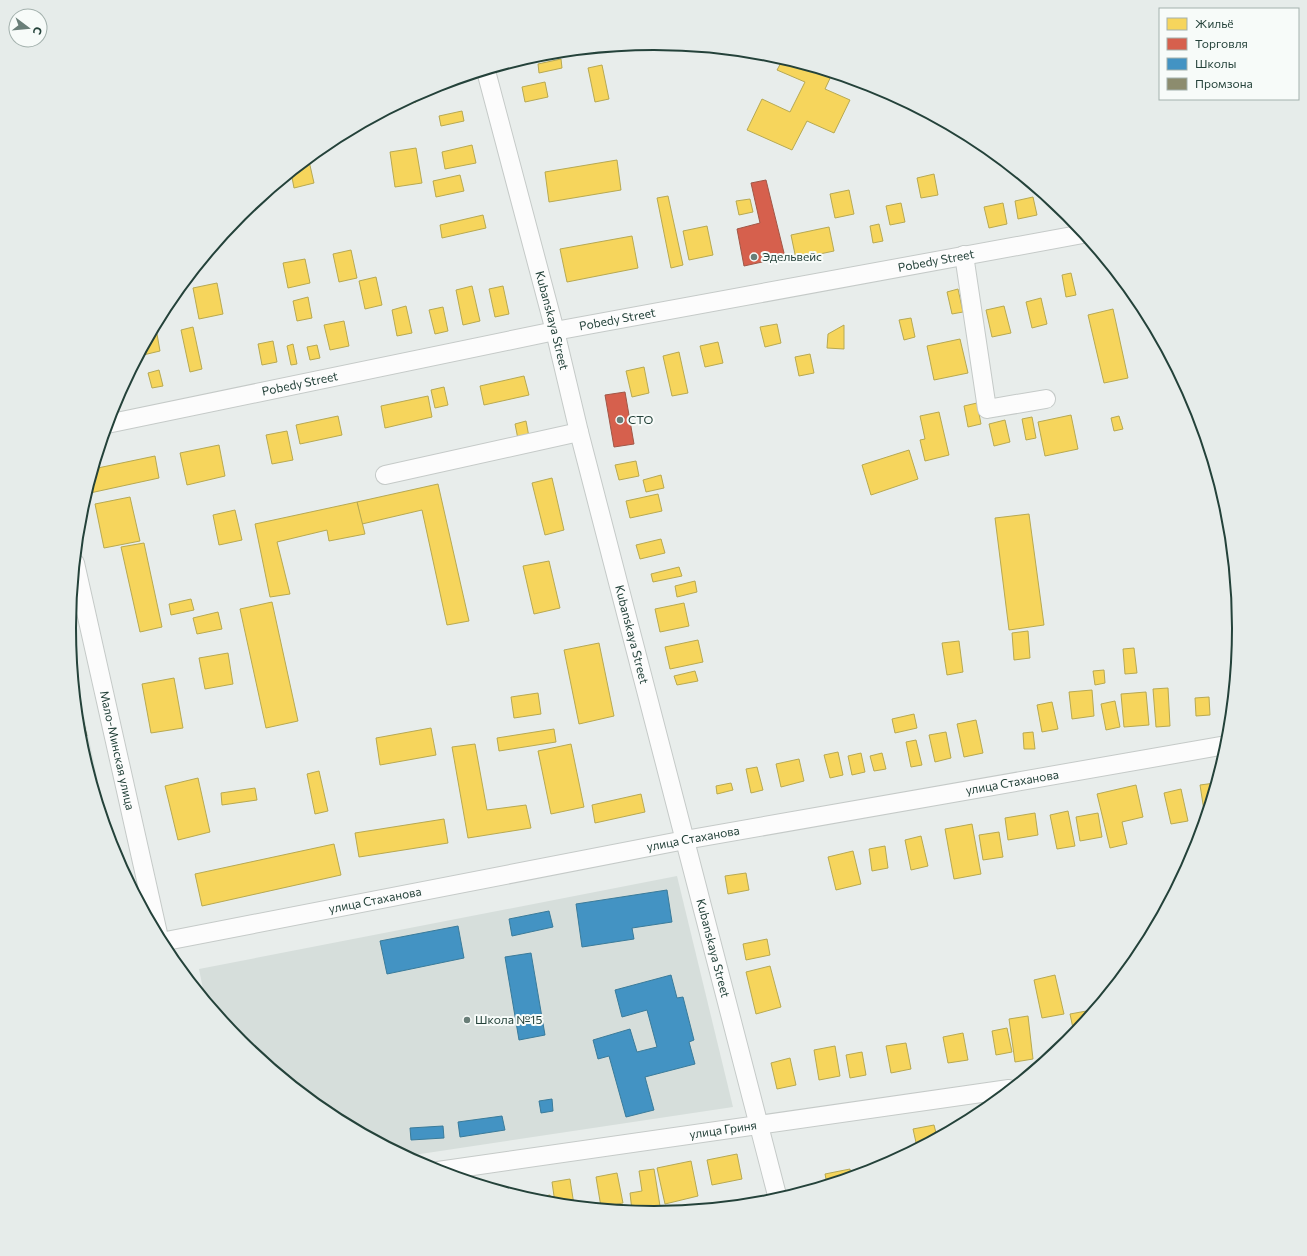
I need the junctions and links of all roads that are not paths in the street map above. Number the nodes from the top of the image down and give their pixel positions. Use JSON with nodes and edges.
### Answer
{"nodes":[{"id":1,"x":487,"y":75,"type":"edge"},
{"id":2,"x":1077,"y":235,"type":"edge"},
{"id":3,"x":964,"y":255,"type":"junction"},
{"id":4,"x":556,"y":331,"type":"junction"},
{"id":5,"x":1046,"y":399,"type":"dead end"},
{"id":6,"x":113,"y":423,"type":"edge"},
{"id":7,"x":579,"y":432,"type":"junction"},
{"id":8,"x":385,"y":475,"type":"dead end"},
{"id":9,"x":78,"y":577,"type":"edge"},
{"id":10,"x":1219,"y":746,"type":"edge"},
{"id":11,"x":685,"y":840,"type":"junction"},
{"id":12,"x":155,"y":920,"type":"edge"},
{"id":13,"x":168,"y":941,"type":"edge"},
{"id":14,"x":1001,"y":1090,"type":"edge"},
{"id":15,"x":759,"y":1126,"type":"junction"},
{"id":16,"x":452,"y":1169,"type":"edge"},
{"id":17,"x":776,"y":1192,"type":"edge"}],
"edges":[{"from":1,"to":4,"type":"street","name":"Kubanskaya Street"},
{"from":2,"to":3,"type":"street","name":"Pobedy Street"},
{"from":3,"to":4,"type":"street","name":"Pobedy Street"},
{"from":3,"to":5,"type":"street"},
{"from":4,"to":6,"type":"street","name":"Pobedy Street"},
{"from":4,"to":7,"type":"street","name":"Kubanskaya Street"},
{"from":7,"to":8,"type":"street"},
{"from":7,"to":11,"type":"street","name":"Kubanskaya Street"},
{"from":9,"to":12,"type":"street","name":"Мало-Минская улица"},
{"from":10,"to":11,"type":"street","name":"улица Стаханова"},
{"from":11,"to":13,"type":"street","name":"улица Стаханова"},
{"from":11,"to":15,"type":"street","name":"Kubanskaya Street"},
{"from":14,"to":15,"type":"street","name":"улица Гриня"},
{"from":15,"to":16,"type":"street","name":"улица Гриня"},
{"from":15,"to":17,"type":"street","name":"Kubanskaya Street"}]}
